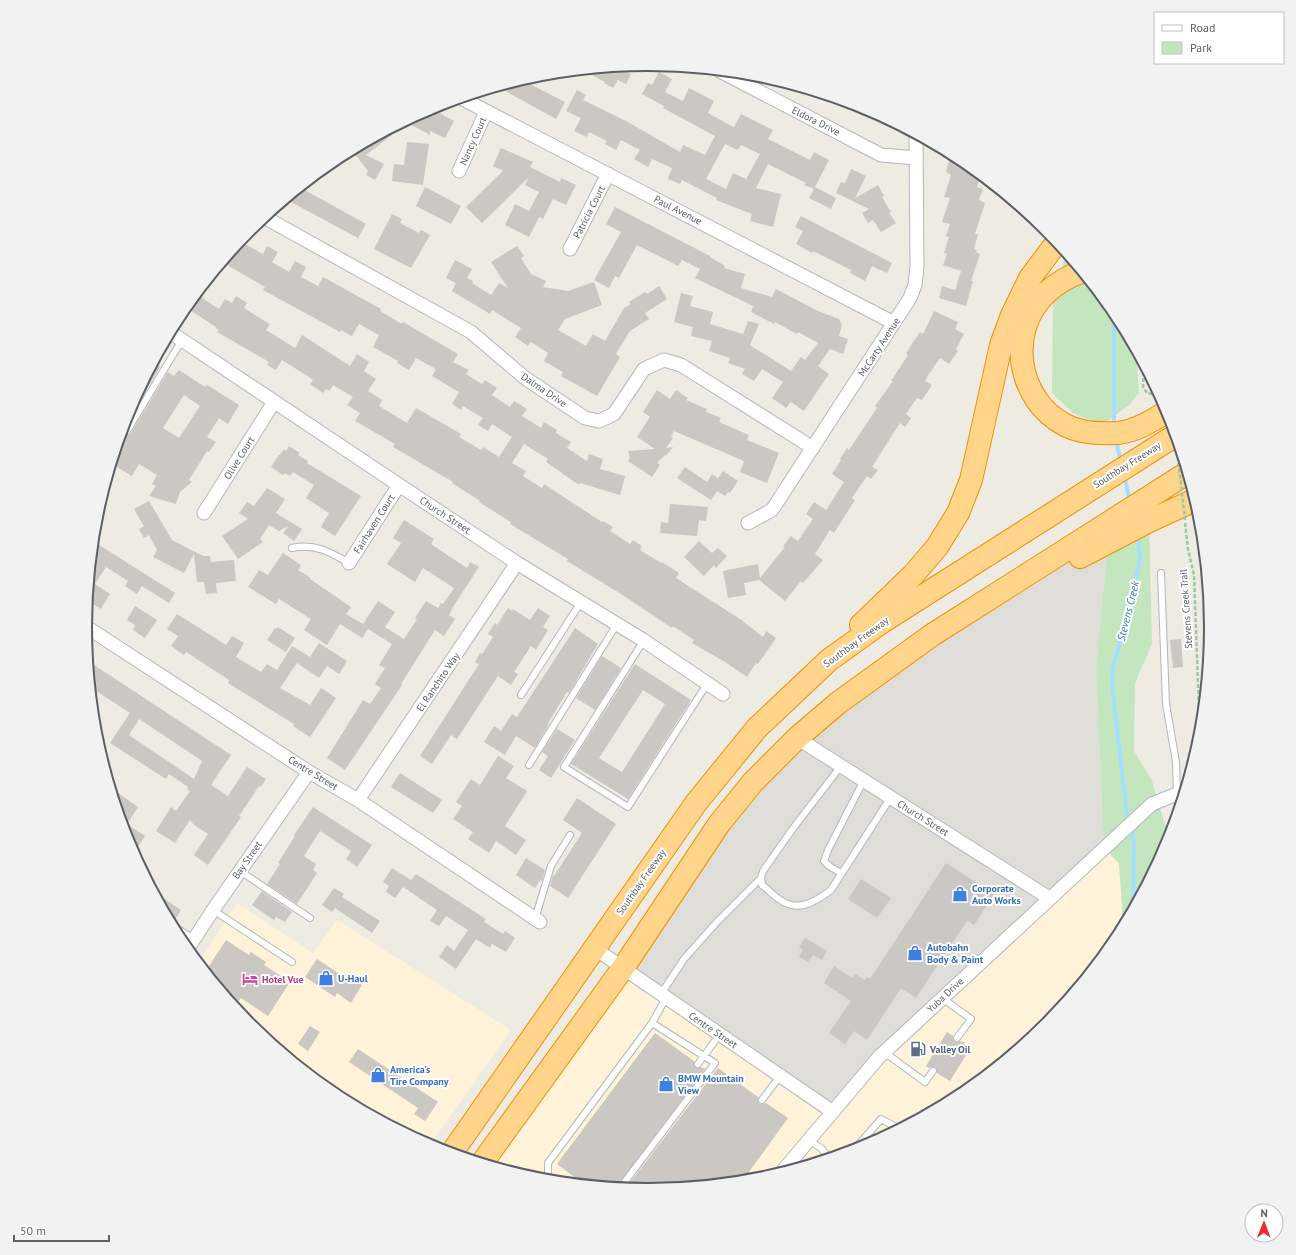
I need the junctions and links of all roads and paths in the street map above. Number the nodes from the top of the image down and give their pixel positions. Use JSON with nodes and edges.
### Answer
{"nodes":[{"id":1,"x":734,"y":78,"type":"edge"},
{"id":2,"x":467,"y":102,"type":"edge"},
{"id":3,"x":486,"y":112,"type":"junction"},
{"id":4,"x":916,"y":140,"type":"edge"},
{"id":5,"x":916,"y":158,"type":"junction"},
{"id":6,"x":459,"y":172,"type":"dead end"},
{"id":7,"x":608,"y":174,"type":"junction"},
{"id":8,"x":269,"y":220,"type":"edge"},
{"id":9,"x":1053,"y":247,"type":"edge"},
{"id":10,"x":570,"y":249,"type":"dead end"},
{"id":11,"x":1077,"y":274,"type":"edge"},
{"id":12,"x":894,"y":323,"type":"junction"},
{"id":13,"x":175,"y":335,"type":"edge"},
{"id":14,"x":182,"y":340,"type":"junction"},
{"id":15,"x":1144,"y":375,"type":"edge"},
{"id":16,"x":1153,"y":394,"type":"edge"},
{"id":17,"x":274,"y":402,"type":"junction"},
{"id":18,"x":1162,"y":415,"type":"edge"},
{"id":19,"x":128,"y":430,"type":"edge"},
{"id":20,"x":1170,"y":437,"type":"edge"},
{"id":21,"x":813,"y":448,"type":"junction"},
{"id":22,"x":1177,"y":456,"type":"edge"},
{"id":23,"x":1183,"y":475,"type":"edge"},
{"id":24,"x":399,"y":485,"type":"junction"},
{"id":25,"x":1190,"y":502,"type":"edge"},
{"id":26,"x":204,"y":513,"type":"dead end"},
{"id":27,"x":748,"y":523,"type":"dead end"},
{"id":28,"x":1107,"y":534,"type":"junction"},
{"id":29,"x":292,"y":548,"type":"dead end"},
{"id":30,"x":349,"y":563,"type":"joint"},
{"id":31,"x":517,"y":563,"type":"junction"},
{"id":32,"x":1161,"y":573,"type":"dead end"},
{"id":33,"x":581,"y":602,"type":"junction"},
{"id":34,"x":618,"y":624,"type":"junction"},
{"id":35,"x":92,"y":631,"type":"edge"},
{"id":36,"x":644,"y":640,"type":"junction"},
{"id":37,"x":829,"y":660,"type":"junction"},
{"id":38,"x":707,"y":684,"type":"junction"},
{"id":39,"x":722,"y":694,"type":"dead end"},
{"id":40,"x":521,"y":695,"type":"dead end"},
{"id":41,"x":1199,"y":707,"type":"edge"},
{"id":42,"x":796,"y":738,"type":"junction"},
{"id":43,"x":529,"y":765,"type":"dead end"},
{"id":44,"x":841,"y":766,"type":"junction"},
{"id":45,"x":309,"y":772,"type":"junction"},
{"id":46,"x":864,"y":780,"type":"junction"},
{"id":47,"x":1180,"y":792,"type":"edge"},
{"id":48,"x":1179,"y":794,"type":"edge"},
{"id":49,"x":891,"y":798,"type":"junction"},
{"id":50,"x":358,"y":800,"type":"junction"},
{"id":51,"x":570,"y":835,"type":"dead end"},
{"id":52,"x":240,"y":871,"type":"junction"},
{"id":53,"x":841,"y":873,"type":"junction"},
{"id":54,"x":761,"y":878,"type":"junction"},
{"id":55,"x":1050,"y":898,"type":"junction"},
{"id":56,"x":213,"y":910,"type":"junction"},
{"id":57,"x":310,"y":918,"type":"dead end"},
{"id":58,"x":537,"y":920,"type":"joint"},
{"id":59,"x":181,"y":931,"type":"edge"},
{"id":60,"x":194,"y":938,"type":"junction"},
{"id":61,"x":190,"y":944,"type":"edge"},
{"id":62,"x":594,"y":948,"type":"junction"},
{"id":63,"x":292,"y":962,"type":"dead end"},
{"id":64,"x":623,"y":968,"type":"junction"},
{"id":65,"x":664,"y":996,"type":"junction"},
{"id":66,"x":942,"y":998,"type":"junction"},
{"id":67,"x":652,"y":1023,"type":"junction"},
{"id":68,"x":720,"y":1034,"type":"junction"},
{"id":69,"x":957,"y":1038,"type":"dead end"},
{"id":70,"x":884,"y":1052,"type":"junction"},
{"id":71,"x":704,"y":1056,"type":"junction"},
{"id":72,"x":698,"y":1064,"type":"dead end"},
{"id":73,"x":933,"y":1071,"type":"dead end"},
{"id":74,"x":780,"y":1076,"type":"junction"},
{"id":75,"x":762,"y":1100,"type":"dead end"},
{"id":76,"x":833,"y":1112,"type":"junction"},
{"id":77,"x":895,"y":1126,"type":"edge"},
{"id":78,"x":809,"y":1140,"type":"junction"},
{"id":79,"x":861,"y":1142,"type":"edge"},
{"id":80,"x":455,"y":1149,"type":"edge"},
{"id":81,"x":826,"y":1154,"type":"edge"},
{"id":82,"x":485,"y":1159,"type":"edge"},
{"id":83,"x":787,"y":1166,"type":"edge"},
{"id":84,"x":548,"y":1174,"type":"edge"},
{"id":85,"x":624,"y":1183,"type":"edge"}],
"edges":[{"from":1,"to":5,"type":"street","name":"Eldora Drive"},
{"from":2,"to":3,"type":"street","name":"Paul Avenue"},
{"from":3,"to":6,"type":"street","name":"Nancy Court"},
{"from":3,"to":7,"type":"street","name":"Paul Avenue"},
{"from":4,"to":5,"type":"street","name":"McCarty Avenue"},
{"from":5,"to":12,"type":"street","name":"McCarty Avenue"},
{"from":7,"to":10,"type":"street","name":"Patricia Court"},
{"from":7,"to":12,"type":"street","name":"Paul Avenue"},
{"from":8,"to":21,"type":"street","name":"Dalma Drive"},
{"from":9,"to":37,"type":"highway"},
{"from":11,"to":18,"type":"highway"},
{"from":12,"to":21,"type":"street","name":"McCarty Avenue"},
{"from":13,"to":14,"type":"street","name":"Church Street"},
{"from":14,"to":17,"type":"street","name":"Church Street"},
{"from":14,"to":19,"type":"lane"},
{"from":15,"to":16,"type":"path"},
{"from":17,"to":24,"type":"street","name":"Church Street"},
{"from":17,"to":26,"type":"street","name":"Olive Court"},
{"from":20,"to":37,"type":"highway","name":"Southbay Freeway"},
{"from":21,"to":27,"type":"street","name":"McCarty Avenue"},
{"from":22,"to":41,"type":"path","name":"Stevens Creek Trail","bridge":true},
{"from":23,"to":28,"type":"highway"},
{"from":24,"to":30,"type":"street","name":"Fairhaven Court"},
{"from":24,"to":31,"type":"street","name":"Church Street"},
{"from":25,"to":28,"type":"highway"},
{"from":28,"to":42,"type":"highway"},
{"from":29,"to":30,"type":"lane"},
{"from":31,"to":33,"type":"street","name":"Church Street"},
{"from":31,"to":50,"type":"street","name":"El Ranchito Way"},
{"from":32,"to":47,"type":"lane"},
{"from":33,"to":34,"type":"street","name":"Church Street"},
{"from":33,"to":40,"type":"lane"},
{"from":34,"to":36,"type":"street","name":"Church Street"},
{"from":34,"to":43,"type":"lane"},
{"from":35,"to":45,"type":"street","name":"Centre Street"},
{"from":36,"to":38,"type":"street","name":"Church Street"},
{"from":36,"to":38,"type":"lane"},
{"from":37,"to":62,"type":"highway","name":"Southbay Freeway"},
{"from":38,"to":39,"type":"street","name":"Church Street"},
{"from":42,"to":44,"type":"street","name":"Church Street"},
{"from":42,"to":64,"type":"highway"},
{"from":44,"to":46,"type":"street","name":"Church Street"},
{"from":44,"to":54,"type":"lane"},
{"from":45,"to":50,"type":"street","name":"Centre Street"},
{"from":45,"to":52,"type":"street","name":"Bay Street"},
{"from":46,"to":49,"type":"street","name":"Church Street"},
{"from":46,"to":53,"type":"lane"},
{"from":48,"to":55,"type":"street","name":"Yuba Drive"},
{"from":49,"to":53,"type":"lane"},
{"from":49,"to":55,"type":"street","name":"Church Street"},
{"from":50,"to":58,"type":"street","name":"Centre Street"},
{"from":51,"to":58,"type":"lane"},
{"from":52,"to":56,"type":"street","name":"Bay Street"},
{"from":52,"to":57,"type":"lane"},
{"from":53,"to":54,"type":"lane"},
{"from":54,"to":65,"type":"lane"},
{"from":55,"to":66,"type":"street","name":"Yuba Drive"},
{"from":56,"to":60,"type":"street","name":"Bay Street"},
{"from":56,"to":63,"type":"lane"},
{"from":59,"to":60,"type":"lane"},
{"from":60,"to":61,"type":"street","name":"Bay Street"},
{"from":62,"to":64,"type":"street","name":"Centre Street"},
{"from":62,"to":80,"type":"highway","name":"Southbay Freeway"},
{"from":64,"to":65,"type":"street","name":"Centre Street"},
{"from":64,"to":82,"type":"highway"},
{"from":65,"to":67,"type":"lane"},
{"from":65,"to":68,"type":"street","name":"Centre Street"},
{"from":66,"to":69,"type":"lane"},
{"from":66,"to":70,"type":"street","name":"Yuba Drive"},
{"from":67,"to":71,"type":"lane"},
{"from":67,"to":84,"type":"lane"},
{"from":68,"to":71,"type":"lane"},
{"from":68,"to":74,"type":"street","name":"Centre Street"},
{"from":70,"to":73,"type":"lane"},
{"from":70,"to":76,"type":"street","name":"Yuba Drive"},
{"from":71,"to":72,"type":"lane"},
{"from":71,"to":85,"type":"lane"},
{"from":74,"to":75,"type":"lane"},
{"from":74,"to":76,"type":"street","name":"Centre Street"},
{"from":76,"to":78,"type":"street","name":"Yuba Drive"},
{"from":77,"to":79,"type":"lane"},
{"from":78,"to":81,"type":"lane"},
{"from":78,"to":83,"type":"street","name":"Yuba Drive"}]}
